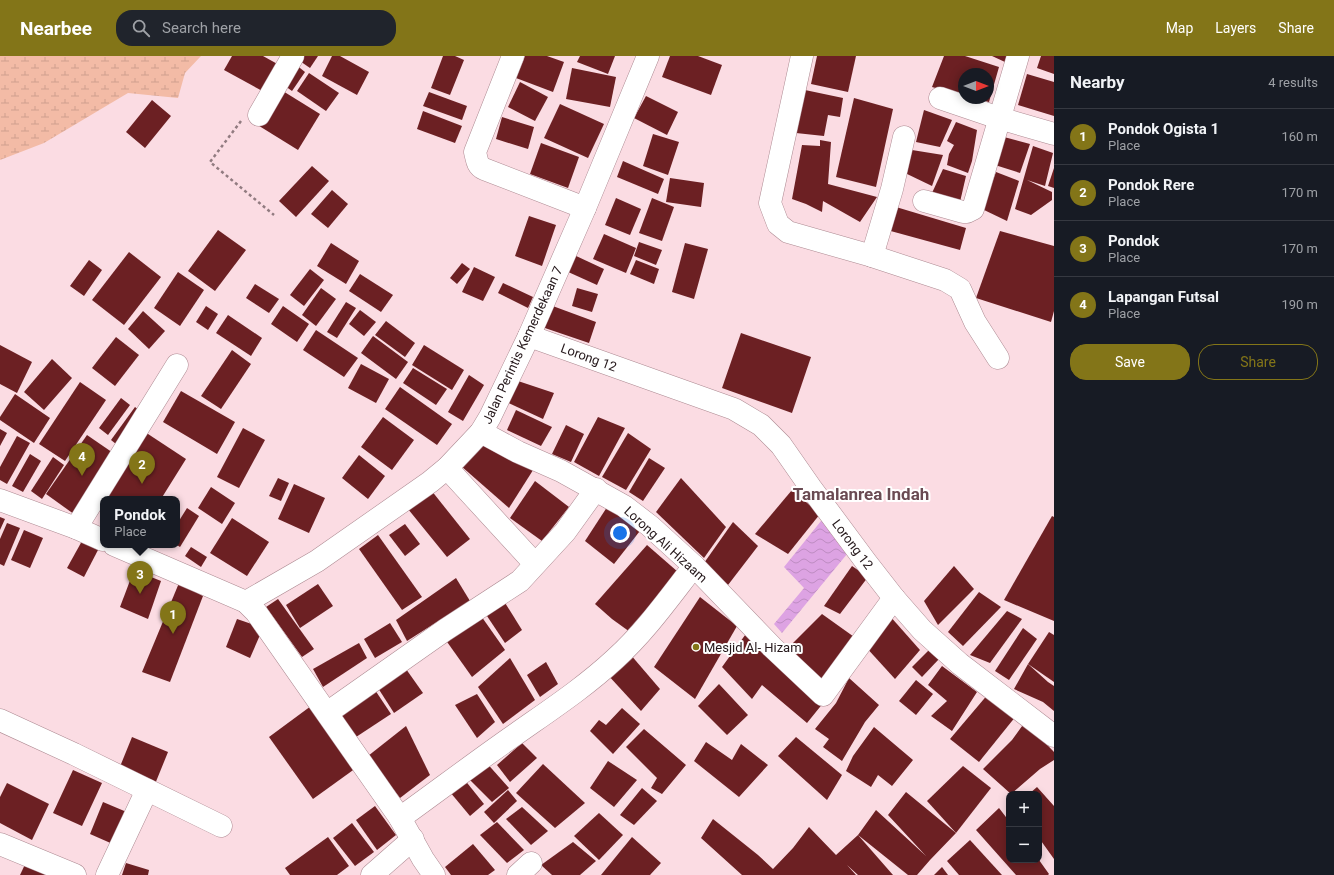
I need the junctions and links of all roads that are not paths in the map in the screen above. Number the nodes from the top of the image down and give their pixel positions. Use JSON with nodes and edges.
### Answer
{"nodes":[{"id":1,"x":293,"y":56,"type":"edge"},
{"id":2,"x":513,"y":56,"type":"edge"},
{"id":3,"x":648,"y":56,"type":"edge"},
{"id":4,"x":802,"y":56,"type":"edge"},
{"id":5,"x":1018,"y":56,"type":"edge"},
{"id":6,"x":940,"y":98,"type":"dead end"},
{"id":7,"x":259,"y":115,"type":"road end"},
{"id":8,"x":999,"y":118,"type":"junction"},
{"id":9,"x":1054,"y":134,"type":"edge"},
{"id":10,"x":904,"y":137,"type":"dead end"},
{"id":11,"x":924,"y":201,"type":"dead end"},
{"id":12,"x":585,"y":208,"type":"junction"},
{"id":13,"x":872,"y":256,"type":"junction"},
{"id":14,"x":529,"y":336,"type":"junction"},
{"id":15,"x":998,"y":358,"type":"dead end"},
{"id":16,"x":177,"y":365,"type":"dead end"},
{"id":17,"x":481,"y":432,"type":"junction"},
{"id":18,"x":448,"y":468,"type":"junction"},
{"id":19,"x":596,"y":489,"type":"junction"},
{"id":20,"x":0,"y":500,"type":"edge"},
{"id":21,"x":76,"y":528,"type":"junction"},
{"id":22,"x":100,"y":539,"type":"edge"},
{"id":23,"x":121,"y":548,"type":"edge"},
{"id":24,"x":535,"y":564,"type":"junction"},
{"id":25,"x":694,"y":566,"type":"junction"},
{"id":26,"x":894,"y":598,"type":"junction"},
{"id":27,"x":246,"y":602,"type":"junction"},
{"id":28,"x":327,"y":713,"type":"junction"},
{"id":29,"x":0,"y":720,"type":"edge"},
{"id":30,"x":1054,"y":736,"type":"edge"},
{"id":31,"x":147,"y":790,"type":"junction"},
{"id":32,"x":400,"y":818,"type":"junction"},
{"id":33,"x":222,"y":826,"type":"dead end"},
{"id":34,"x":413,"y":839,"type":"junction"},
{"id":35,"x":0,"y":844,"type":"edge"},
{"id":36,"x":75,"y":875,"type":"edge"},
{"id":37,"x":107,"y":875,"type":"edge"},
{"id":38,"x":372,"y":875,"type":"edge"},
{"id":39,"x":434,"y":875,"type":"edge"}],
"edges":[{"from":1,"to":7,"type":"street"},
{"from":2,"to":12,"type":"street"},
{"from":3,"to":12,"type":"street","name":"Jalan Perintis Kemerdekaan 7"},
{"from":4,"to":13,"type":"street"},
{"from":5,"to":8,"type":"street"},
{"from":6,"to":8,"type":"street"},
{"from":8,"to":9,"type":"street"},
{"from":8,"to":11,"type":"street"},
{"from":10,"to":13,"type":"street"},
{"from":12,"to":14,"type":"street","name":"Jalan Perintis Kemerdekaan 7"},
{"from":13,"to":15,"type":"street"},
{"from":14,"to":17,"type":"street","name":"Jalan Perintis Kemerdekaan 7"},
{"from":14,"to":26,"type":"street","name":"Lorong 12"},
{"from":16,"to":21,"type":"street"},
{"from":17,"to":18,"type":"street","name":"Jalan Perintis Kemerdekaan 7"},
{"from":17,"to":19,"type":"street","name":"Lorong Ali Hizaam"},
{"from":18,"to":24,"type":"street"},
{"from":18,"to":27,"type":"street","name":"Jalan Perintis Kemerdekaan 7"},
{"from":19,"to":24,"type":"street"},
{"from":19,"to":25,"type":"street","name":"Lorong Ali Hizaam"},
{"from":20,"to":21,"type":"street"},
{"from":21,"to":22,"type":"street"},
{"from":23,"to":27,"type":"street"},
{"from":24,"to":28,"type":"street"},
{"from":25,"to":26,"type":"street","name":"Lorong Ali Hizaam"},
{"from":25,"to":32,"type":"street"},
{"from":26,"to":30,"type":"street","name":"Lorong 12"},
{"from":27,"to":28,"type":"street"},
{"from":28,"to":32,"type":"street"},
{"from":29,"to":31,"type":"street"},
{"from":31,"to":33,"type":"street"},
{"from":31,"to":37,"type":"street"},
{"from":32,"to":34,"type":"street"},
{"from":34,"to":38,"type":"street"},
{"from":34,"to":39,"type":"street"},
{"from":35,"to":36,"type":"street"}]}
